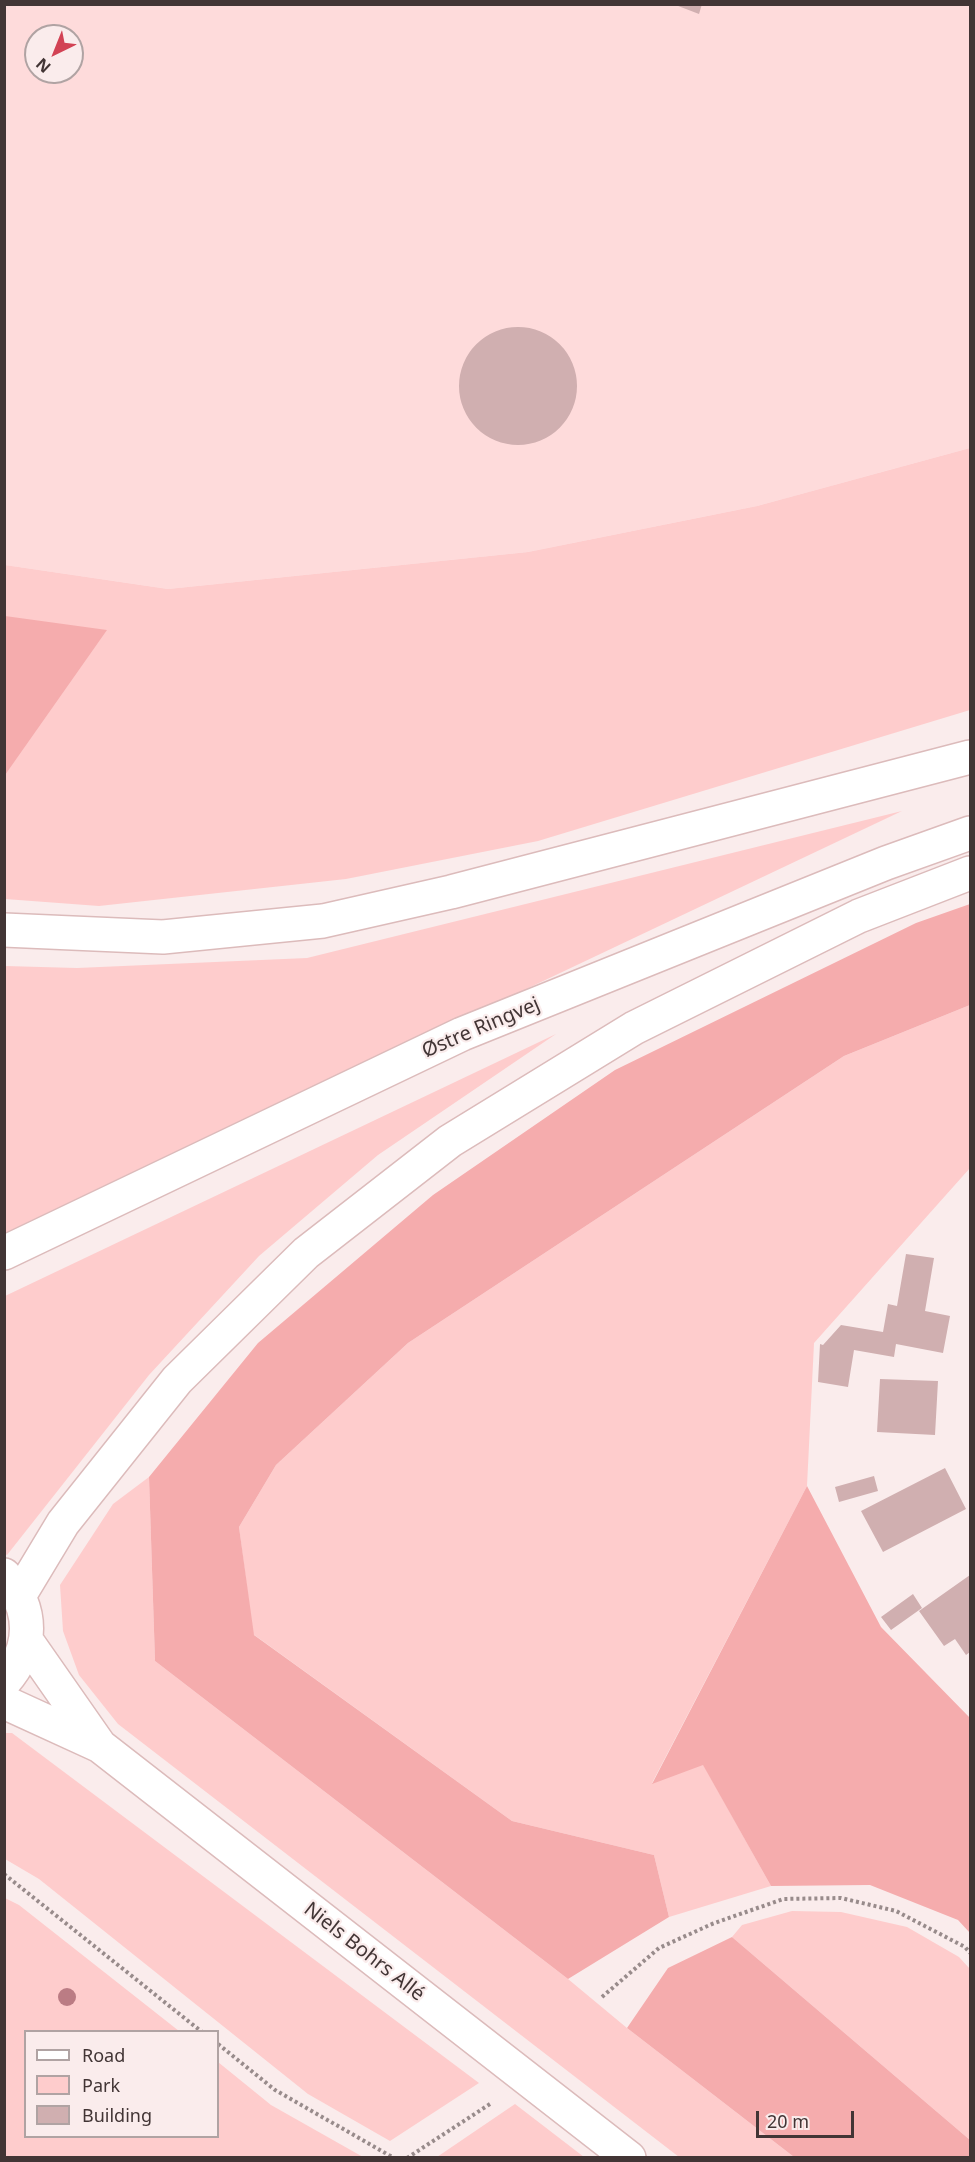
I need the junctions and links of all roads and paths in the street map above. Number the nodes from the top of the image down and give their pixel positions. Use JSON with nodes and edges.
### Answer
{"nodes":[{"id":1,"x":970,"y":757,"type":"edge"},
{"id":2,"x":970,"y":833,"type":"edge"},
{"id":3,"x":970,"y":873,"type":"edge"},
{"id":4,"x":4,"y":930,"type":"edge"},
{"id":5,"x":4,"y":1253,"type":"edge"},
{"id":6,"x":12,"y":1586,"type":"edge"},
{"id":7,"x":26,"y":1640,"type":"junction"},
{"id":8,"x":4,"y":1682,"type":"edge"},
{"id":9,"x":4,"y":1702,"type":"edge"},
{"id":10,"x":100,"y":1746,"type":"junction"},
{"id":11,"x":4,"y":1874,"type":"edge"},
{"id":12,"x":970,"y":1953,"type":"edge"},
{"id":13,"x":602,"y":1997,"type":"dead end"},
{"id":14,"x":201,"y":2030,"type":"edge"},
{"id":15,"x":219,"y":2044,"type":"edge"},
{"id":16,"x":490,"y":2104,"type":"dead end"},
{"id":17,"x":394,"y":2157,"type":"edge"},
{"id":18,"x":407,"y":2157,"type":"edge"},
{"id":19,"x":629,"y":2157,"type":"edge"}],
"edges":[{"from":1,"to":4,"type":"main road"},
{"from":2,"to":5,"type":"main road","name":"Østre Ringvej"},
{"from":3,"to":6,"type":"main road"},
{"from":6,"to":7,"type":"main road"},
{"from":7,"to":8,"type":"main road"},
{"from":7,"to":10,"type":"main road","name":"Niels Bohrs Allé"},
{"from":9,"to":10,"type":"main road","name":"Niels Bohrs Allé"},
{"from":10,"to":19,"type":"main road","name":"Niels Bohrs Allé"},
{"from":11,"to":14,"type":"path"},
{"from":12,"to":13,"type":"path"},
{"from":15,"to":17,"type":"path"},
{"from":16,"to":18,"type":"path"}]}
